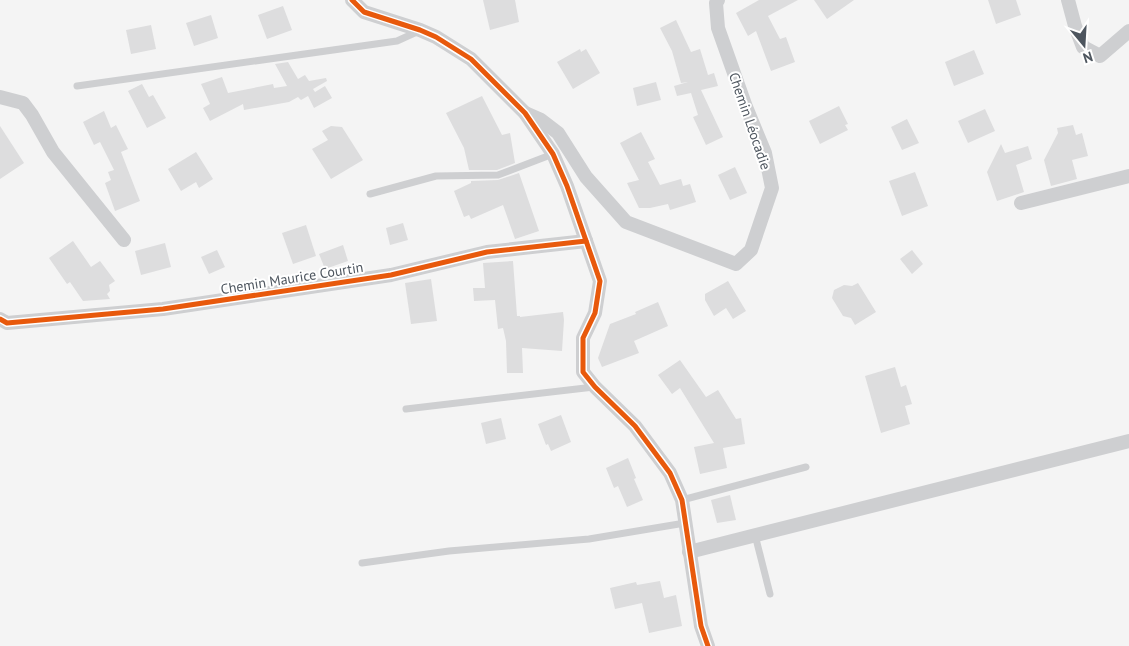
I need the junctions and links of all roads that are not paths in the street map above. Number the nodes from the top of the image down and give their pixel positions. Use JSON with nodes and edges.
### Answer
{"nodes":[{"id":1,"x":352,"y":0,"type":"edge"},
{"id":2,"x":718,"y":0,"type":"edge"},
{"id":3,"x":1068,"y":0,"type":"edge"},
{"id":4,"x":420,"y":30,"type":"junction"},
{"id":5,"x":1129,"y":31,"type":"edge"},
{"id":6,"x":77,"y":86,"type":"dead end"},
{"id":7,"x":0,"y":97,"type":"edge"},
{"id":8,"x":525,"y":114,"type":"junction"},
{"id":9,"x":552,"y":154,"type":"junction"},
{"id":10,"x":1129,"y":176,"type":"edge"},
{"id":11,"x":370,"y":194,"type":"dead end"},
{"id":12,"x":1020,"y":203,"type":"dead end"},
{"id":13,"x":124,"y":240,"type":"dead end"},
{"id":14,"x":586,"y":241,"type":"junction"},
{"id":15,"x":0,"y":320,"type":"edge"},
{"id":16,"x":595,"y":387,"type":"junction"},
{"id":17,"x":406,"y":409,"type":"dead end"},
{"id":18,"x":1129,"y":441,"type":"edge"},
{"id":19,"x":806,"y":466,"type":"dead end"},
{"id":20,"x":682,"y":500,"type":"junction"},
{"id":21,"x":685,"y":523,"type":"junction"},
{"id":22,"x":755,"y":535,"type":"junction"},
{"id":23,"x":689,"y":552,"type":"junction"},
{"id":24,"x":362,"y":563,"type":"dead end"},
{"id":25,"x":770,"y":594,"type":"dead end"},
{"id":26,"x":708,"y":646,"type":"edge"}],
"edges":[{"from":1,"to":4,"type":"street"},
{"from":2,"to":8,"type":"street","name":"Chemin Léocadie"},
{"from":3,"to":5,"type":"street"},
{"from":4,"to":6,"type":"lane"},
{"from":4,"to":8,"type":"street"},
{"from":7,"to":13,"type":"street"},
{"from":8,"to":9,"type":"street"},
{"from":9,"to":11,"type":"lane"},
{"from":9,"to":14,"type":"street"},
{"from":10,"to":12,"type":"street"},
{"from":14,"to":15,"type":"street","name":"Chemin Maurice Courtin"},
{"from":14,"to":16,"type":"street"},
{"from":16,"to":17,"type":"lane"},
{"from":16,"to":20,"type":"street"},
{"from":18,"to":22,"type":"street"},
{"from":19,"to":20,"type":"lane"},
{"from":20,"to":21,"type":"street"},
{"from":21,"to":23,"type":"street"},
{"from":21,"to":24,"type":"lane"},
{"from":22,"to":23,"type":"street"},
{"from":22,"to":25,"type":"lane"},
{"from":23,"to":26,"type":"street"}]}
